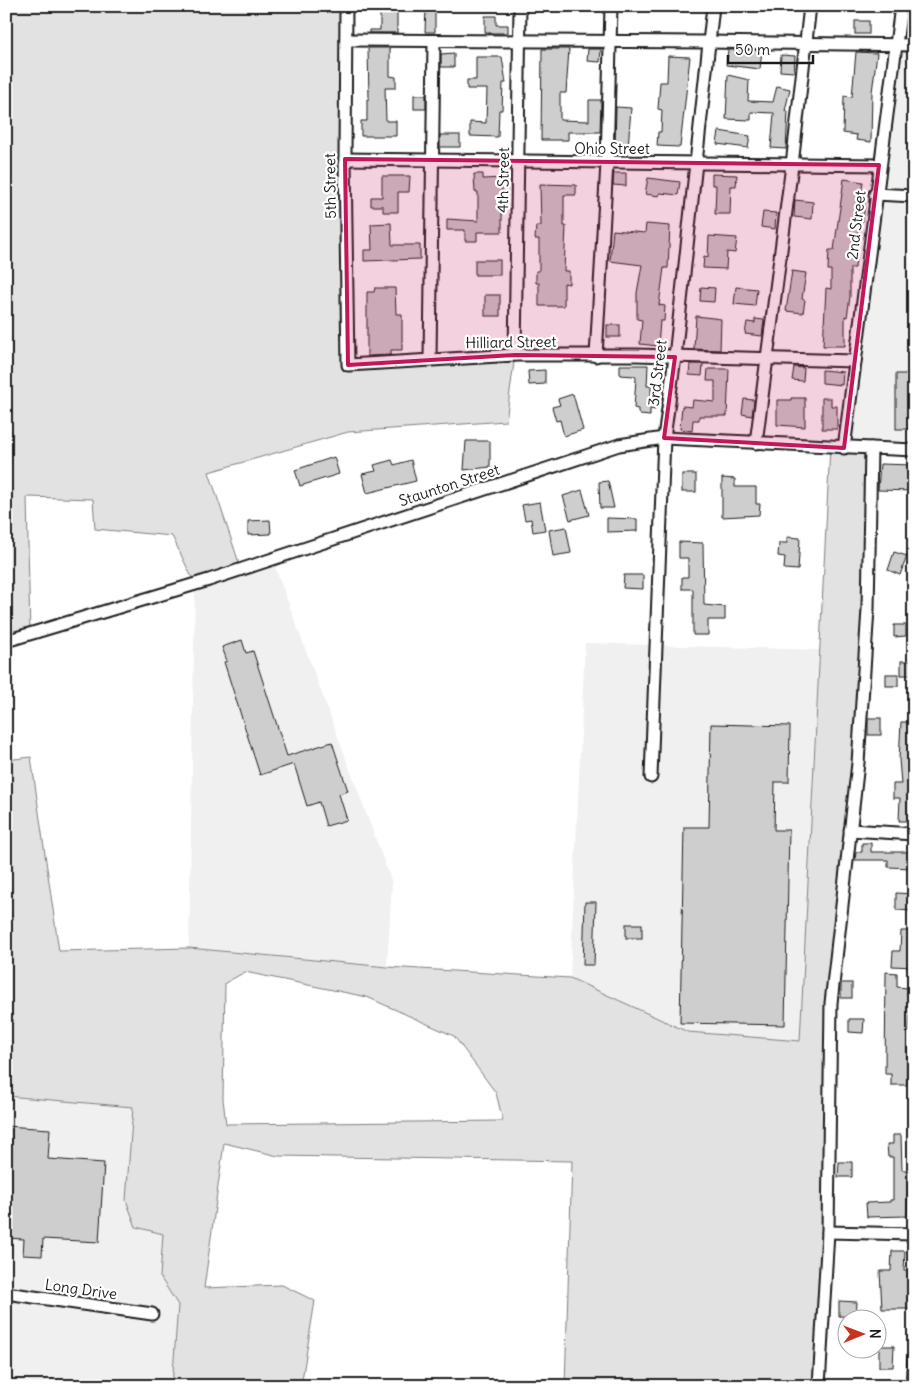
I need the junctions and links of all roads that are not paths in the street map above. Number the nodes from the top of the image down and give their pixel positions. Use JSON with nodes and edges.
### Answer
{"nodes":[{"id":1,"x":346,"y":6,"type":"edge"},
{"id":2,"x":520,"y":6,"type":"edge"},
{"id":3,"x":611,"y":6,"type":"edge"},
{"id":4,"x":712,"y":6,"type":"edge"},
{"id":5,"x":810,"y":6,"type":"edge"},
{"id":6,"x":901,"y":6,"type":"edge"},
{"id":7,"x":346,"y":40,"type":"junction"},
{"id":8,"x":434,"y":41,"type":"junction"},
{"id":9,"x":520,"y":41,"type":"junction"},
{"id":10,"x":610,"y":41,"type":"junction"},
{"id":11,"x":709,"y":42,"type":"junction"},
{"id":12,"x":805,"y":44,"type":"junction"},
{"id":13,"x":895,"y":45,"type":"junction"},
{"id":14,"x":914,"y":46,"type":"edge"},
{"id":15,"x":345,"y":159,"type":"junction"},
{"id":16,"x":432,"y":161,"type":"junction"},
{"id":17,"x":518,"y":162,"type":"junction"},
{"id":18,"x":607,"y":163,"type":"junction"},
{"id":19,"x":695,"y":164,"type":"junction"},
{"id":20,"x":792,"y":164,"type":"junction"},
{"id":21,"x":879,"y":165,"type":"junction"},
{"id":22,"x":875,"y":194,"type":"junction"},
{"id":23,"x":914,"y":196,"type":"edge"},
{"id":24,"x":515,"y":355,"type":"junction"},
{"id":25,"x":596,"y":356,"type":"junction"},
{"id":26,"x":675,"y":357,"type":"junction"},
{"id":27,"x":767,"y":358,"type":"junction"},
{"id":28,"x":430,"y":360,"type":"junction"},
{"id":29,"x":854,"y":360,"type":"junction"},
{"id":30,"x":348,"y":365,"type":"joint"},
{"id":31,"x":664,"y":438,"type":"junction"},
{"id":32,"x":756,"y":443,"type":"junction"},
{"id":33,"x":844,"y":448,"type":"junction"},
{"id":34,"x":871,"y":448,"type":"junction"},
{"id":35,"x":914,"y":450,"type":"edge"},
{"id":36,"x":6,"y":641,"type":"edge"},
{"id":37,"x":652,"y":777,"type":"dead end"},
{"id":38,"x":850,"y":830,"type":"junction"},
{"id":39,"x":914,"y":834,"type":"edge"},
{"id":40,"x":828,"y":1232,"type":"junction"},
{"id":41,"x":914,"y":1234,"type":"edge"},
{"id":42,"x":6,"y":1293,"type":"edge"},
{"id":43,"x":152,"y":1314,"type":"dead end"},
{"id":44,"x":914,"y":1358,"type":"edge"},
{"id":45,"x":819,"y":1386,"type":"edge"},
{"id":46,"x":912,"y":1386,"type":"edge"}],
"edges":[{"from":1,"to":7,"type":"street","name":"5th Street"},
{"from":2,"to":9,"type":"street","name":"4th Street"},
{"from":3,"to":10,"type":"street"},
{"from":4,"to":11,"type":"street","name":"3rd Street"},
{"from":5,"to":12,"type":"street"},
{"from":6,"to":13,"type":"street","name":"2nd Street"},
{"from":7,"to":8,"type":"street"},
{"from":7,"to":15,"type":"street","name":"5th Street"},
{"from":8,"to":9,"type":"street"},
{"from":8,"to":16,"type":"street"},
{"from":9,"to":10,"type":"street"},
{"from":9,"to":17,"type":"street","name":"4th Street"},
{"from":10,"to":11,"type":"street"},
{"from":10,"to":18,"type":"street"},
{"from":11,"to":12,"type":"street"},
{"from":11,"to":19,"type":"street","name":"3rd Street"},
{"from":12,"to":13,"type":"street"},
{"from":12,"to":20,"type":"street"},
{"from":13,"to":14,"type":"street"},
{"from":13,"to":21,"type":"street","name":"2nd Street"},
{"from":15,"to":16,"type":"street","name":"Ohio Street"},
{"from":15,"to":30,"type":"street","name":"5th Street"},
{"from":16,"to":17,"type":"street","name":"Ohio Street"},
{"from":16,"to":28,"type":"street"},
{"from":17,"to":18,"type":"street","name":"Ohio Street"},
{"from":17,"to":24,"type":"street","name":"4th Street"},
{"from":18,"to":19,"type":"street","name":"Ohio Street"},
{"from":18,"to":25,"type":"street"},
{"from":19,"to":20,"type":"street","name":"Ohio Street"},
{"from":19,"to":26,"type":"street","name":"3rd Street"},
{"from":20,"to":21,"type":"street","name":"Ohio Street"},
{"from":20,"to":27,"type":"street"},
{"from":21,"to":22,"type":"street","name":"2nd Street"},
{"from":22,"to":23,"type":"street"},
{"from":22,"to":29,"type":"street","name":"2nd Street"},
{"from":24,"to":25,"type":"street","name":"Hilliard Street"},
{"from":24,"to":28,"type":"street","name":"Hilliard Street"},
{"from":25,"to":26,"type":"street","name":"Hilliard Street"},
{"from":26,"to":27,"type":"street","name":"Hilliard Street"},
{"from":26,"to":31,"type":"street","name":"3rd Street"},
{"from":27,"to":29,"type":"street","name":"Hilliard Street"},
{"from":27,"to":32,"type":"street"},
{"from":28,"to":30,"type":"street","name":"Hilliard Street"},
{"from":29,"to":33,"type":"street","name":"2nd Street"},
{"from":31,"to":32,"type":"street","name":"Staunton Street"},
{"from":31,"to":36,"type":"street","name":"Staunton Street"},
{"from":31,"to":37,"type":"street","name":"3rd Street"},
{"from":32,"to":33,"type":"street","name":"Staunton Street"},
{"from":33,"to":34,"type":"street","name":"Staunton Street"},
{"from":34,"to":35,"type":"street","name":"Staunton Street"},
{"from":34,"to":38,"type":"street"},
{"from":38,"to":39,"type":"street"},
{"from":38,"to":40,"type":"street"},
{"from":40,"to":41,"type":"street"},
{"from":40,"to":45,"type":"street"},
{"from":42,"to":43,"type":"street","name":"Long Drive"},
{"from":44,"to":46,"type":"street"}]}
